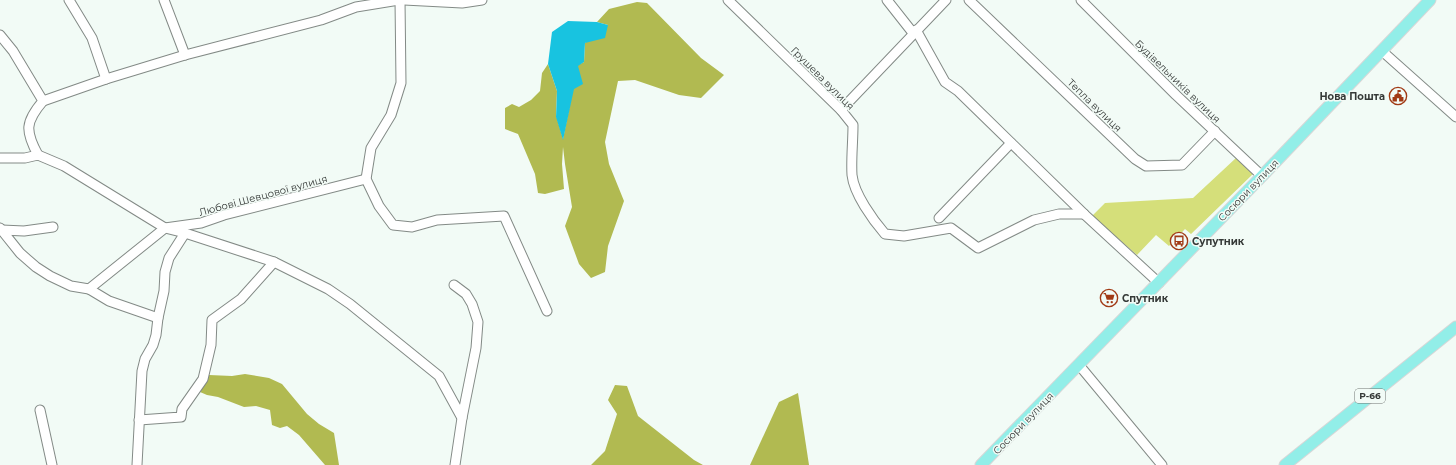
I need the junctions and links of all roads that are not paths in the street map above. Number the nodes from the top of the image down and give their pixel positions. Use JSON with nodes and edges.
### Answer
{"nodes":[{"id":1,"x":69,"y":0,"type":"edge"},
{"id":2,"x":164,"y":0,"type":"edge"},
{"id":3,"x":399,"y":0,"type":"edge"},
{"id":4,"x":404,"y":0,"type":"edge"},
{"id":5,"x":482,"y":0,"type":"edge"},
{"id":6,"x":728,"y":0,"type":"edge"},
{"id":7,"x":886,"y":0,"type":"edge"},
{"id":8,"x":946,"y":0,"type":"edge"},
{"id":9,"x":969,"y":0,"type":"edge"},
{"id":10,"x":1081,"y":0,"type":"edge"},
{"id":11,"x":1430,"y":0,"type":"edge"},
{"id":12,"x":914,"y":32,"type":"junction"},
{"id":13,"x":0,"y":35,"type":"edge"},
{"id":14,"x":1382,"y":51,"type":"junction"},
{"id":15,"x":185,"y":54,"type":"junction"},
{"id":16,"x":106,"y":79,"type":"junction"},
{"id":17,"x":43,"y":101,"type":"junction"},
{"id":18,"x":841,"y":110,"type":"junction"},
{"id":19,"x":1456,"y":117,"type":"edge"},
{"id":20,"x":1215,"y":131,"type":"junction"},
{"id":21,"x":1011,"y":143,"type":"junction"},
{"id":22,"x":38,"y":155,"type":"junction"},
{"id":23,"x":0,"y":158,"type":"edge"},
{"id":24,"x":1262,"y":176,"type":"junction"},
{"id":25,"x":366,"y":179,"type":"junction"},
{"id":26,"x":1084,"y":214,"type":"junction"},
{"id":27,"x":939,"y":218,"type":"dead end"},
{"id":28,"x":53,"y":226,"type":"dead end"},
{"id":29,"x":165,"y":228,"type":"junction"},
{"id":30,"x":1,"y":229,"type":"edge"},
{"id":31,"x":186,"y":233,"type":"junction"},
{"id":32,"x":274,"y":262,"type":"junction"},
{"id":33,"x":1159,"y":283,"type":"junction"},
{"id":34,"x":454,"y":285,"type":"dead end"},
{"id":35,"x":89,"y":289,"type":"junction"},
{"id":36,"x":547,"y":311,"type":"dead end"},
{"id":37,"x":158,"y":318,"type":"junction"},
{"id":38,"x":1456,"y":327,"type":"edge"},
{"id":39,"x":1079,"y":365,"type":"junction"},
{"id":40,"x":40,"y":410,"type":"dead end"},
{"id":41,"x":462,"y":418,"type":"junction"},
{"id":42,"x":139,"y":420,"type":"junction"},
{"id":43,"x":52,"y":465,"type":"edge"},
{"id":44,"x":138,"y":465,"type":"edge"},
{"id":45,"x":455,"y":465,"type":"edge"},
{"id":46,"x":981,"y":465,"type":"edge"},
{"id":47,"x":1162,"y":465,"type":"edge"},
{"id":48,"x":1285,"y":465,"type":"edge"}],
"edges":[{"from":1,"to":16,"type":"street"},
{"from":2,"to":15,"type":"street"},
{"from":3,"to":15,"type":"street"},
{"from":3,"to":25,"type":"street"},
{"from":4,"to":5,"type":"street"},
{"from":6,"to":18,"type":"street","name":"Грушева вулиця"},
{"from":7,"to":12,"type":"street"},
{"from":8,"to":12,"type":"street"},
{"from":9,"to":20,"type":"street","name":"Тепла вулиця"},
{"from":10,"to":20,"type":"street","name":"Будівельників вулиця"},
{"from":11,"to":14,"type":"main road","name":"Сосюри вулиця"},
{"from":12,"to":18,"type":"street"},
{"from":12,"to":21,"type":"street"},
{"from":13,"to":17,"type":"street"},
{"from":14,"to":19,"type":"street"},
{"from":14,"to":24,"type":"main road","name":"Сосюри вулиця"},
{"from":15,"to":16,"type":"street"},
{"from":16,"to":17,"type":"street"},
{"from":17,"to":22,"type":"street"},
{"from":18,"to":26,"type":"street","name":"Грушева вулиця"},
{"from":20,"to":24,"type":"street","name":"Будівельників вулиця"},
{"from":21,"to":26,"type":"street"},
{"from":21,"to":27,"type":"street"},
{"from":22,"to":23,"type":"street"},
{"from":22,"to":29,"type":"street"},
{"from":24,"to":33,"type":"main road","name":"Сосюри вулиця"},
{"from":25,"to":29,"type":"street","name":"Любові Шевцової вулиця"},
{"from":25,"to":36,"type":"street"},
{"from":26,"to":33,"type":"street"},
{"from":28,"to":30,"type":"street"},
{"from":29,"to":31,"type":"street"},
{"from":29,"to":35,"type":"street"},
{"from":30,"to":35,"type":"street"},
{"from":31,"to":32,"type":"street"},
{"from":31,"to":37,"type":"street"},
{"from":32,"to":41,"type":"street"},
{"from":32,"to":42,"type":"street"},
{"from":33,"to":39,"type":"main road","name":"Сосюри вулиця"},
{"from":34,"to":41,"type":"street"},
{"from":35,"to":37,"type":"street"},
{"from":37,"to":42,"type":"street"},
{"from":38,"to":48,"type":"main road","number":"Р-66"},
{"from":39,"to":46,"type":"main road","name":"Сосюри вулиця"},
{"from":39,"to":47,"type":"street"},
{"from":40,"to":43,"type":"street"},
{"from":41,"to":45,"type":"street"},
{"from":42,"to":44,"type":"street"}]}
